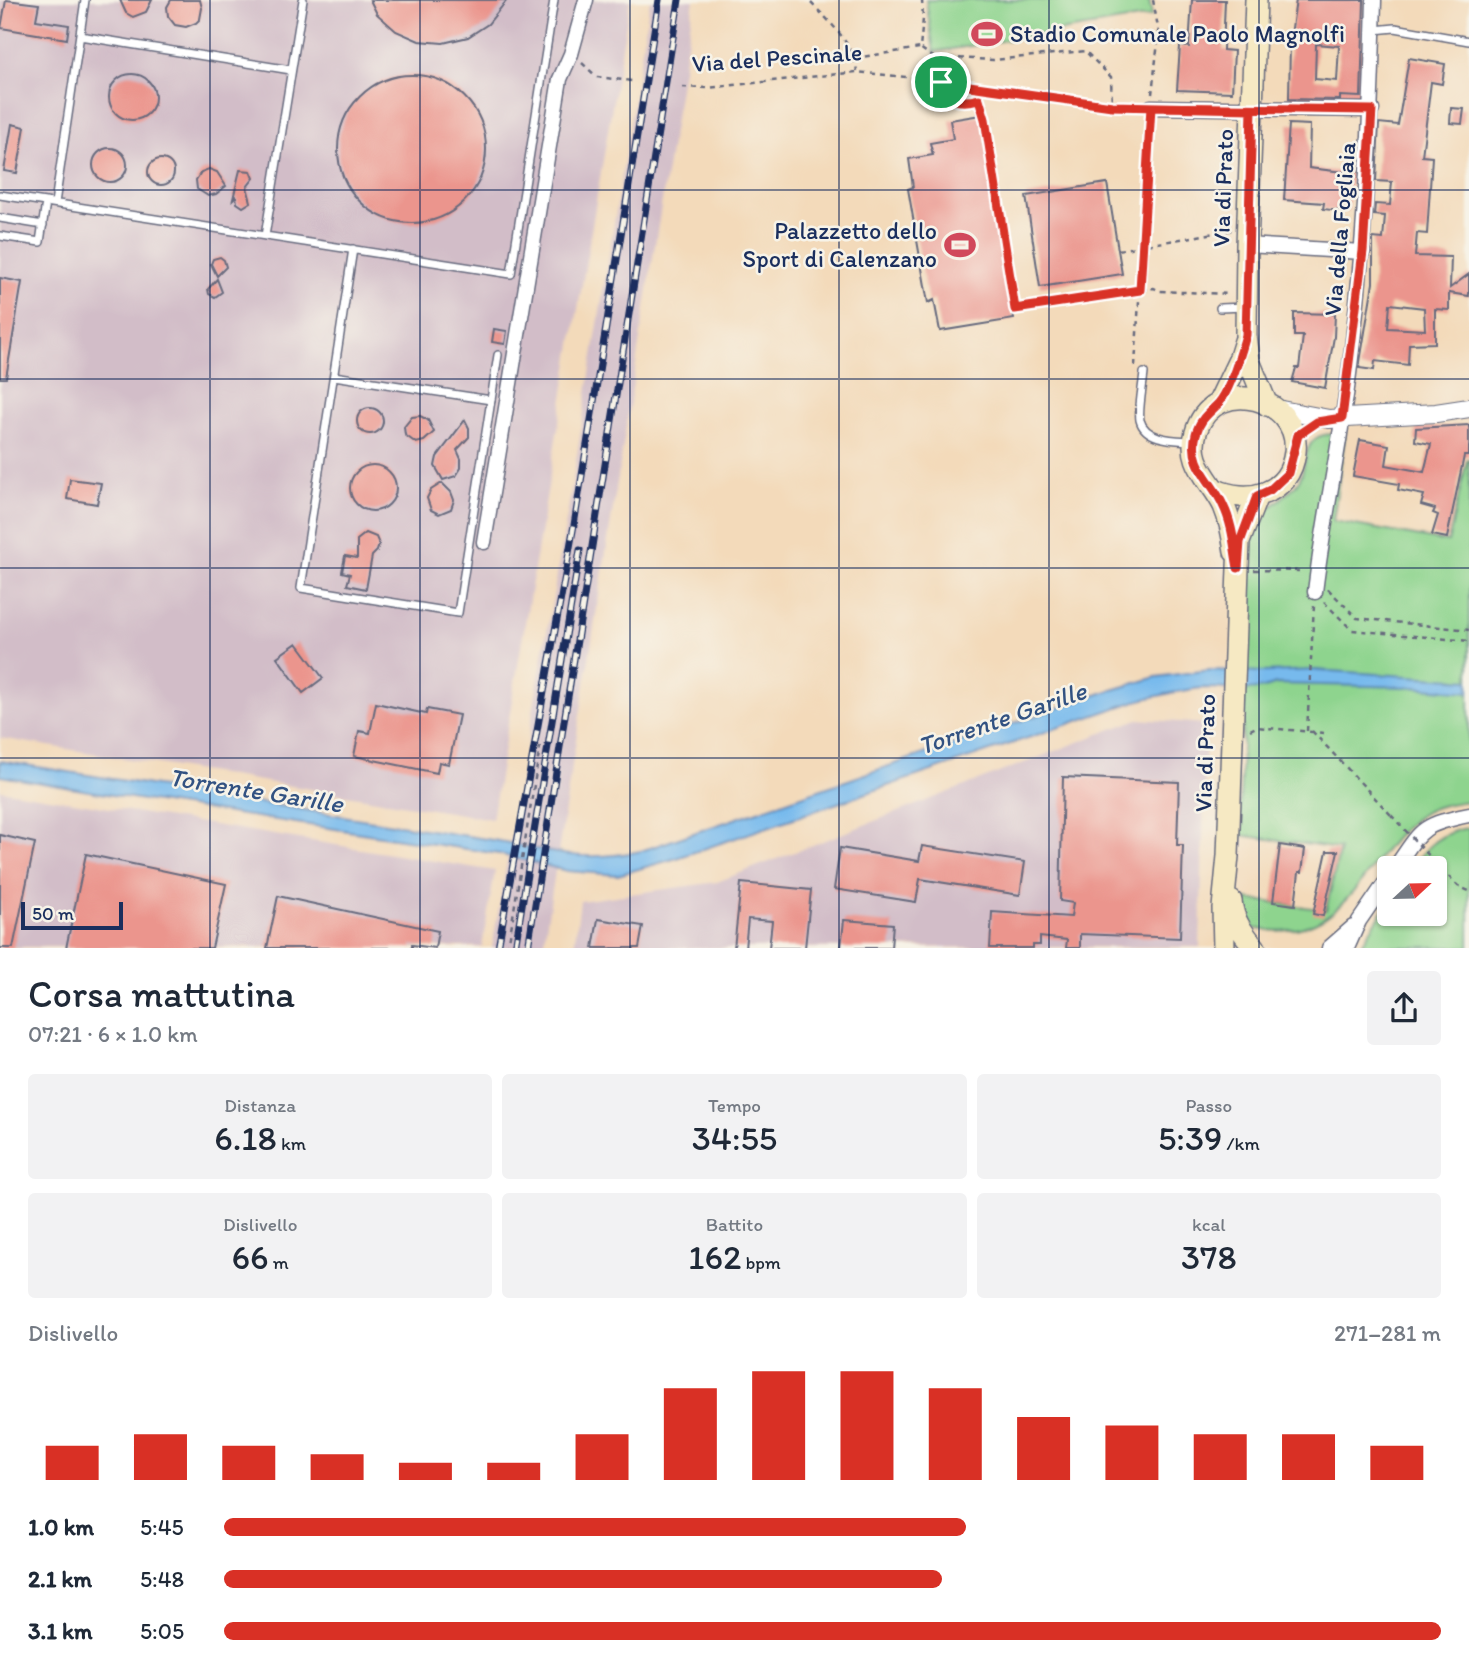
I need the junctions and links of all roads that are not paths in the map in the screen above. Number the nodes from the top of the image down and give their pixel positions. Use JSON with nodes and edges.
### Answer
{"nodes":[{"id":1,"x":85,"y":0,"type":"edge"},
{"id":2,"x":303,"y":0,"type":"edge"},
{"id":3,"x":554,"y":0,"type":"edge"},
{"id":4,"x":586,"y":0,"type":"edge"},
{"id":5,"x":1256,"y":0,"type":"edge"},
{"id":6,"x":1374,"y":0,"type":"edge"},
{"id":7,"x":1373,"y":30,"type":"junction"},
{"id":8,"x":80,"y":36,"type":"junction"},
{"id":9,"x":1469,"y":41,"type":"edge"},
{"id":10,"x":291,"y":70,"type":"junction"},
{"id":11,"x":1151,"y":107,"type":"road end"},
{"id":12,"x":1252,"y":109,"type":"junction"},
{"id":13,"x":1372,"y":110,"type":"junction"},
{"id":14,"x":0,"y":195,"type":"edge"},
{"id":15,"x":51,"y":202,"type":"junction"},
{"id":16,"x":0,"y":218,"type":"edge"},
{"id":17,"x":43,"y":225,"type":"junction"},
{"id":18,"x":0,"y":236,"type":"edge"},
{"id":19,"x":265,"y":236,"type":"junction"},
{"id":20,"x":1241,"y":237,"type":"junction"},
{"id":21,"x":353,"y":249,"type":"junction"},
{"id":22,"x":1363,"y":251,"type":"junction"},
{"id":23,"x":1238,"y":301,"type":"junction"},
{"id":24,"x":1220,"y":308,"type":"dead end"},
{"id":25,"x":1246,"y":335,"type":"junction"},
{"id":26,"x":498,"y":355,"type":"dead end"},
{"id":27,"x":1144,"y":373,"type":"dead end"},
{"id":28,"x":334,"y":376,"type":"junction"},
{"id":29,"x":491,"y":400,"type":"junction"},
{"id":30,"x":1218,"y":404,"type":"junction"},
{"id":31,"x":1272,"y":407,"type":"junction"},
{"id":32,"x":1469,"y":408,"type":"edge"},
{"id":33,"x":1336,"y":419,"type":"junction"},
{"id":34,"x":1194,"y":441,"type":"junction"},
{"id":35,"x":1295,"y":442,"type":"junction"},
{"id":36,"x":1214,"y":489,"type":"junction"},
{"id":37,"x":1257,"y":496,"type":"junction"},
{"id":38,"x":484,"y":542,"type":"dead end"},
{"id":39,"x":1241,"y":569,"type":"junction"},
{"id":40,"x":1316,"y":580,"type":"road end"},
{"id":41,"x":1469,"y":814,"type":"edge"},
{"id":42,"x":1228,"y":856,"type":"junction"},
{"id":43,"x":1403,"y":856,"type":"edge"},
{"id":44,"x":1377,"y":895,"type":"edge"},
{"id":45,"x":1359,"y":921,"type":"junction"},
{"id":46,"x":1224,"y":947,"type":"edge"},
{"id":47,"x":1255,"y":947,"type":"edge"},
{"id":48,"x":1329,"y":947,"type":"edge"},
{"id":49,"x":1347,"y":947,"type":"edge"}],
"edges":[{"from":1,"to":8,"type":"lane"},
{"from":2,"to":10,"type":"lane"},
{"from":3,"to":21,"type":"lane"},
{"from":4,"to":38,"type":"street"},
{"from":5,"to":12,"type":"main road","name":"Via di Prato"},
{"from":6,"to":7,"type":"street","name":"Via della Fogliaia"},
{"from":7,"to":9,"type":"lane"},
{"from":7,"to":13,"type":"street","name":"Via della Fogliaia"},
{"from":8,"to":10,"type":"lane"},
{"from":8,"to":15,"type":"lane"},
{"from":10,"to":19,"type":"lane"},
{"from":11,"to":12,"type":"street"},
{"from":12,"to":13,"type":"street"},
{"from":12,"to":20,"type":"main road","name":"Via di Prato"},
{"from":13,"to":22,"type":"street","name":"Via della Fogliaia"},
{"from":14,"to":15,"type":"lane"},
{"from":15,"to":17,"type":"lane"},
{"from":15,"to":19,"type":"lane"},
{"from":16,"to":17,"type":"lane"},
{"from":17,"to":18,"type":"lane"},
{"from":19,"to":21,"type":"lane"},
{"from":20,"to":22,"type":"street"},
{"from":20,"to":23,"type":"main road","name":"Via di Prato"},
{"from":21,"to":28,"type":"lane"},
{"from":22,"to":33,"type":"street","name":"Via della Fogliaia"},
{"from":23,"to":24,"type":"lane"},
{"from":23,"to":25,"type":"main road","name":"Via di Prato"},
{"from":25,"to":30,"type":"main road","name":"Via di Prato"},
{"from":25,"to":31,"type":"main road","name":"Via di Prato"},
{"from":26,"to":29,"type":"lane"},
{"from":27,"to":34,"type":"lane"},
{"from":28,"to":29,"type":"lane"},
{"from":28,"to":29,"type":"lane"},
{"from":30,"to":31,"type":"main road"},
{"from":30,"to":34,"type":"main road","name":"Via di Prato"},
{"from":31,"to":33,"type":"street"},
{"from":31,"to":35,"type":"main road","name":"Via di Prato"},
{"from":32,"to":33,"type":"street"},
{"from":33,"to":35,"type":"street"},
{"from":33,"to":40,"type":"street","name":"Via della Fogliaia"},
{"from":34,"to":36,"type":"main road","name":"Via di Prato"},
{"from":35,"to":37,"type":"main road"},
{"from":36,"to":37,"type":"main road"},
{"from":36,"to":39,"type":"main road","name":"Via di Prato"},
{"from":37,"to":39,"type":"main road","name":"Via di Prato"},
{"from":39,"to":42,"type":"main road","name":"Via di Prato"},
{"from":41,"to":43,"type":"street"},
{"from":42,"to":46,"type":"main road","name":"Via di Prato"},
{"from":42,"to":47,"type":"main road","name":"Via di Prato"},
{"from":44,"to":45,"type":"street"},
{"from":45,"to":48,"type":"street"},
{"from":45,"to":49,"type":"street"}]}
